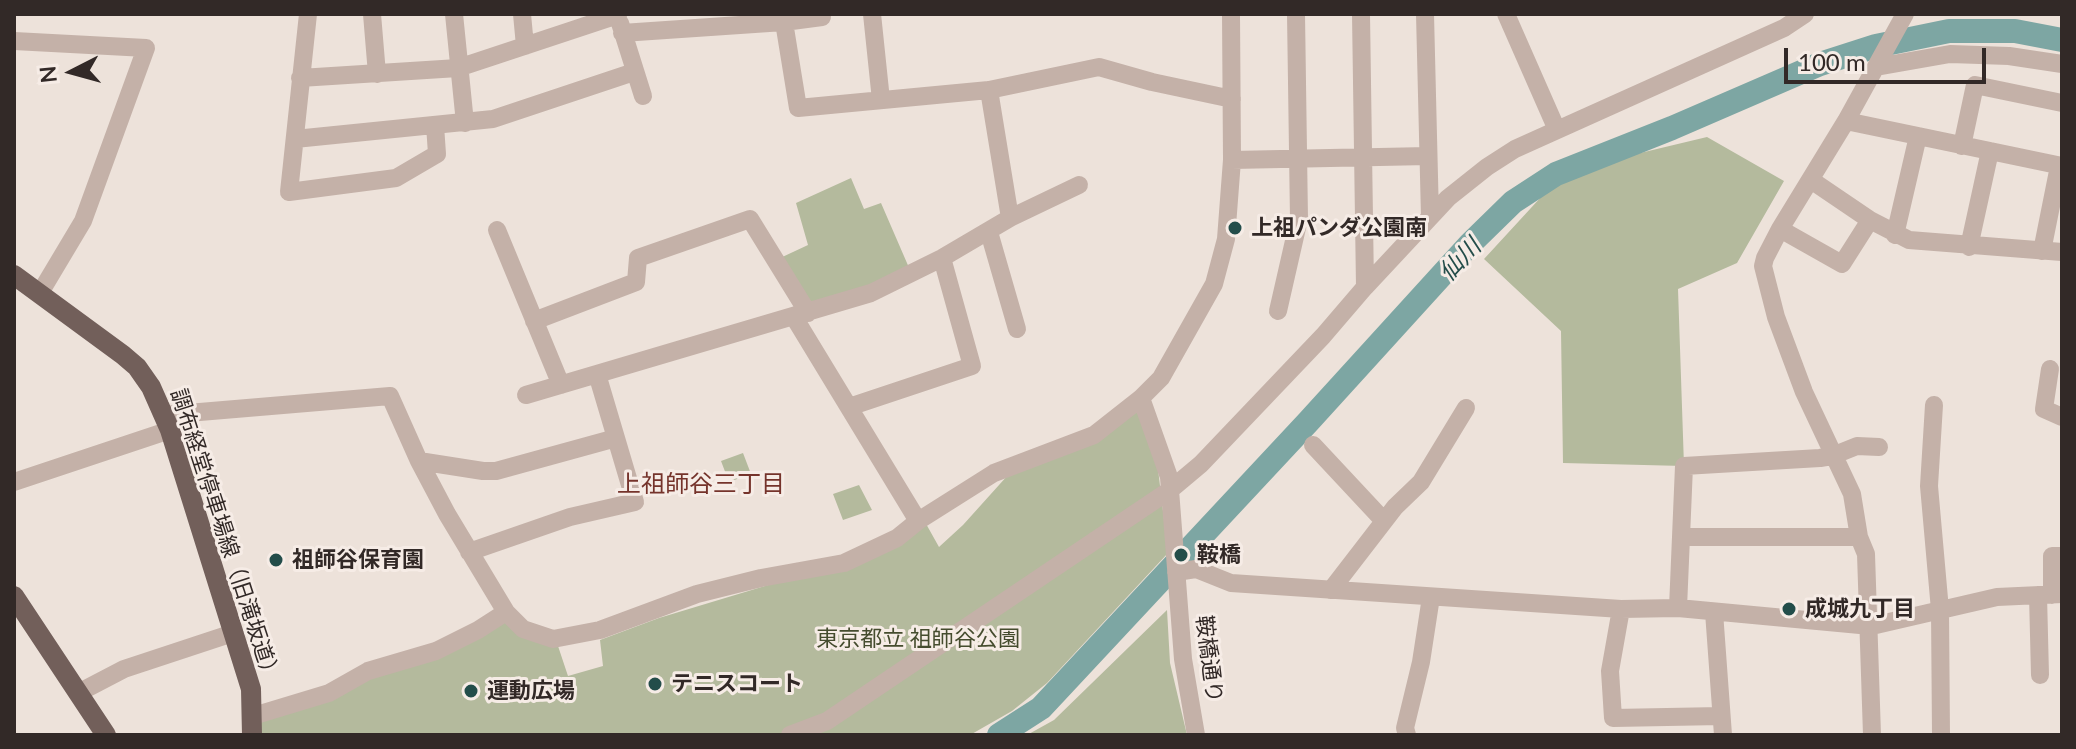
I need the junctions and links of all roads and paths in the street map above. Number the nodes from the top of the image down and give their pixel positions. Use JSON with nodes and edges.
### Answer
{"nodes":[{"id":1,"x":308,"y":14,"type":"edge"},
{"id":2,"x":372,"y":14,"type":"edge"},
{"id":3,"x":454,"y":14,"type":"edge"},
{"id":4,"x":522,"y":14,"type":"edge"},
{"id":5,"x":821,"y":14,"type":"edge"},
{"id":6,"x":872,"y":14,"type":"edge"},
{"id":7,"x":1231,"y":14,"type":"edge"},
{"id":8,"x":1296,"y":14,"type":"edge"},
{"id":9,"x":1361,"y":14,"type":"edge"},
{"id":10,"x":1425,"y":14,"type":"edge"},
{"id":11,"x":1506,"y":14,"type":"edge"},
{"id":12,"x":1805,"y":14,"type":"edge"},
{"id":13,"x":619,"y":21,"type":"edge"},
{"id":14,"x":1901,"y":21,"type":"edge"},
{"id":15,"x":784,"y":22,"type":"junction"},
{"id":16,"x":14,"y":41,"type":"edge"},
{"id":17,"x":525,"y":46,"type":"junction"},
{"id":18,"x":1877,"y":64,"type":"junction"},
{"id":19,"x":2062,"y":64,"type":"edge"},
{"id":20,"x":458,"y":68,"type":"junction"},
{"id":21,"x":634,"y":72,"type":"junction"},
{"id":22,"x":377,"y":74,"type":"junction"},
{"id":23,"x":300,"y":78,"type":"junction"},
{"id":24,"x":989,"y":90,"type":"junction"},
{"id":25,"x":643,"y":96,"type":"dead end"},
{"id":26,"x":1232,"y":99,"type":"junction"},
{"id":27,"x":881,"y":100,"type":"junction"},
{"id":28,"x":2062,"y":103,"type":"edge"},
{"id":29,"x":1846,"y":121,"type":"junction"},
{"id":30,"x":465,"y":123,"type":"junction"},
{"id":31,"x":435,"y":125,"type":"junction"},
{"id":32,"x":1557,"y":130,"type":"junction"},
{"id":33,"x":1918,"y":136,"type":"junction"},
{"id":34,"x":295,"y":139,"type":"junction"},
{"id":35,"x":1962,"y":146,"type":"junction"},
{"id":36,"x":1990,"y":151,"type":"junction"},
{"id":37,"x":1428,"y":156,"type":"junction"},
{"id":38,"x":1364,"y":157,"type":"junction"},
{"id":39,"x":1299,"y":158,"type":"junction"},
{"id":40,"x":1232,"y":160,"type":"junction"},
{"id":41,"x":2061,"y":166,"type":"edge"},
{"id":42,"x":1811,"y":180,"type":"junction"},
{"id":43,"x":1079,"y":185,"type":"dead end"},
{"id":44,"x":1430,"y":217,"type":"junction"},
{"id":45,"x":1010,"y":218,"type":"junction"},
{"id":46,"x":1870,"y":220,"type":"junction"},
{"id":47,"x":1780,"y":229,"type":"junction"},
{"id":48,"x":497,"y":230,"type":"dead end"},
{"id":49,"x":989,"y":232,"type":"junction"},
{"id":50,"x":1895,"y":235,"type":"junction"},
{"id":51,"x":1969,"y":247,"type":"junction"},
{"id":52,"x":2042,"y":251,"type":"junction"},
{"id":53,"x":2062,"y":252,"type":"edge"},
{"id":54,"x":942,"y":258,"type":"junction"},
{"id":55,"x":14,"y":276,"type":"edge"},
{"id":56,"x":1365,"y":287,"type":"junction"},
{"id":57,"x":40,"y":293,"type":"junction"},
{"id":58,"x":1278,"y":311,"type":"dead end"},
{"id":59,"x":801,"y":315,"type":"junction"},
{"id":60,"x":534,"y":321,"type":"junction"},
{"id":61,"x":1017,"y":329,"type":"dead end"},
{"id":62,"x":2050,"y":369,"type":"dead end"},
{"id":63,"x":597,"y":374,"type":"junction"},
{"id":64,"x":561,"y":385,"type":"junction"},
{"id":65,"x":526,"y":395,"type":"dead end"},
{"id":66,"x":1141,"y":398,"type":"junction"},
{"id":67,"x":1934,"y":405,"type":"dead end"},
{"id":68,"x":849,"y":407,"type":"junction"},
{"id":69,"x":1466,"y":408,"type":"dead end"},
{"id":70,"x":2062,"y":417,"type":"edge"},
{"id":71,"x":167,"y":423,"type":"junction"},
{"id":72,"x":616,"y":438,"type":"junction"},
{"id":73,"x":1313,"y":445,"type":"dead end"},
{"id":74,"x":1879,"y":447,"type":"dead end"},
{"id":75,"x":1832,"y":456,"type":"junction"},
{"id":76,"x":419,"y":461,"type":"junction"},
{"id":77,"x":14,"y":482,"type":"edge"},
{"id":78,"x":1170,"y":490,"type":"junction"},
{"id":79,"x":918,"y":521,"type":"junction"},
{"id":80,"x":1384,"y":521,"type":"junction"},
{"id":81,"x":1682,"y":537,"type":"junction"},
{"id":82,"x":1859,"y":537,"type":"junction"},
{"id":83,"x":469,"y":552,"type":"junction"},
{"id":84,"x":2062,"y":556,"type":"edge"},
{"id":85,"x":1177,"y":585,"type":"junction"},
{"id":86,"x":1331,"y":590,"type":"junction"},
{"id":87,"x":2051,"y":595,"type":"edge"},
{"id":88,"x":14,"y":596,"type":"edge"},
{"id":89,"x":1431,"y":597,"type":"junction"},
{"id":90,"x":1678,"y":608,"type":"junction"},
{"id":91,"x":1621,"y":609,"type":"junction"},
{"id":92,"x":1940,"y":610,"type":"junction"},
{"id":93,"x":506,"y":612,"type":"junction"},
{"id":94,"x":1714,"y":612,"type":"junction"},
{"id":95,"x":1870,"y":625,"type":"junction"},
{"id":96,"x":233,"y":633,"type":"junction"},
{"id":97,"x":2040,"y":675,"type":"dead end"},
{"id":98,"x":78,"y":693,"type":"junction"},
{"id":99,"x":252,"y":726,"type":"edge"},
{"id":100,"x":1722,"y":726,"type":"edge"},
{"id":101,"x":106,"y":735,"type":"edge"},
{"id":102,"x":790,"y":735,"type":"edge"},
{"id":103,"x":1196,"y":735,"type":"edge"},
{"id":104,"x":1407,"y":735,"type":"edge"},
{"id":105,"x":1872,"y":735,"type":"edge"},
{"id":106,"x":1941,"y":735,"type":"edge"}],
"edges":[{"from":1,"to":23,"type":"street"},
{"from":2,"to":22,"type":"street"},
{"from":3,"to":20,"type":"street"},
{"from":4,"to":17,"type":"street"},
{"from":5,"to":15,"type":"street"},
{"from":6,"to":27,"type":"street"},
{"from":7,"to":26,"type":"street"},
{"from":8,"to":39,"type":"street"},
{"from":9,"to":38,"type":"street"},
{"from":10,"to":37,"type":"street"},
{"from":11,"to":32,"type":"street"},
{"from":12,"to":32,"type":"street"},
{"from":13,"to":15,"type":"street"},
{"from":13,"to":17,"type":"street"},
{"from":13,"to":21,"type":"street"},
{"from":14,"to":18,"type":"street"},
{"from":15,"to":27,"type":"street"},
{"from":16,"to":57,"type":"street"},
{"from":17,"to":20,"type":"street"},
{"from":18,"to":19,"type":"street"},
{"from":18,"to":29,"type":"street"},
{"from":20,"to":22,"type":"street"},
{"from":20,"to":30,"type":"street"},
{"from":21,"to":25,"type":"street"},
{"from":21,"to":30,"type":"street"},
{"from":22,"to":23,"type":"street"},
{"from":23,"to":34,"type":"street"},
{"from":24,"to":26,"type":"street"},
{"from":24,"to":27,"type":"street"},
{"from":24,"to":45,"type":"street"},
{"from":26,"to":40,"type":"street"},
{"from":28,"to":35,"type":"street"},
{"from":29,"to":33,"type":"street"},
{"from":29,"to":42,"type":"street"},
{"from":30,"to":31,"type":"street"},
{"from":31,"to":34,"type":"street"},
{"from":31,"to":34,"type":"street"},
{"from":32,"to":44,"type":"street"},
{"from":33,"to":35,"type":"street"},
{"from":33,"to":50,"type":"street"},
{"from":35,"to":36,"type":"street"},
{"from":36,"to":41,"type":"street"},
{"from":36,"to":51,"type":"street"},
{"from":37,"to":38,"type":"street"},
{"from":37,"to":44,"type":"street"},
{"from":38,"to":39,"type":"street"},
{"from":38,"to":56,"type":"street"},
{"from":39,"to":40,"type":"street"},
{"from":39,"to":58,"type":"street"},
{"from":40,"to":66,"type":"street"},
{"from":41,"to":52,"type":"street"},
{"from":42,"to":46,"type":"street"},
{"from":42,"to":47,"type":"street"},
{"from":43,"to":45,"type":"street"},
{"from":44,"to":56,"type":"street"},
{"from":45,"to":49,"type":"street"},
{"from":46,"to":47,"type":"street"},
{"from":46,"to":50,"type":"street"},
{"from":47,"to":75,"type":"street"},
{"from":48,"to":60,"type":"street"},
{"from":49,"to":54,"type":"street"},
{"from":49,"to":61,"type":"street"},
{"from":50,"to":51,"type":"street"},
{"from":51,"to":52,"type":"street"},
{"from":52,"to":53,"type":"street"},
{"from":54,"to":59,"type":"street"},
{"from":54,"to":68,"type":"street"},
{"from":55,"to":57,"type":"main road","name":"調布経堂停車場線（旧滝坂道）"},
{"from":56,"to":78,"type":"street"},
{"from":57,"to":71,"type":"main road","name":"調布経堂停車場線（旧滝坂道）"},
{"from":59,"to":60,"type":"street"},
{"from":59,"to":63,"type":"street"},
{"from":59,"to":68,"type":"street"},
{"from":60,"to":64,"type":"street"},
{"from":62,"to":70,"type":"street"},
{"from":63,"to":64,"type":"street"},
{"from":63,"to":72,"type":"street"},
{"from":64,"to":65,"type":"street"},
{"from":66,"to":78,"type":"street","name":"鞍橋通り"},
{"from":66,"to":79,"type":"street"},
{"from":67,"to":92,"type":"street"},
{"from":68,"to":79,"type":"street"},
{"from":69,"to":80,"type":"street"},
{"from":71,"to":76,"type":"street"},
{"from":71,"to":77,"type":"street"},
{"from":71,"to":96,"type":"main road","name":"調布経堂停車場線（旧滝坂道）"},
{"from":72,"to":76,"type":"street"},
{"from":72,"to":83,"type":"street"},
{"from":73,"to":80,"type":"street"},
{"from":74,"to":75,"type":"street"},
{"from":75,"to":81,"type":"street"},
{"from":75,"to":82,"type":"street"},
{"from":76,"to":83,"type":"street"},
{"from":78,"to":85,"type":"street","name":"鞍橋通り"},
{"from":78,"to":102,"type":"street"},
{"from":79,"to":93,"type":"street"},
{"from":80,"to":86,"type":"street"},
{"from":81,"to":82,"type":"street"},
{"from":81,"to":90,"type":"street"},
{"from":82,"to":95,"type":"street"},
{"from":83,"to":93,"type":"street"},
{"from":84,"to":87,"type":"street"},
{"from":85,"to":86,"type":"street"},
{"from":85,"to":103,"type":"street","name":"鞍橋通り"},
{"from":86,"to":89,"type":"street"},
{"from":87,"to":92,"type":"street"},
{"from":87,"to":97,"type":"street"},
{"from":88,"to":98,"type":"main road"},
{"from":89,"to":91,"type":"street"},
{"from":89,"to":104,"type":"street"},
{"from":90,"to":91,"type":"street"},
{"from":90,"to":94,"type":"street"},
{"from":91,"to":100,"type":"street"},
{"from":92,"to":95,"type":"street"},
{"from":92,"to":106,"type":"street"},
{"from":93,"to":99,"type":"street"},
{"from":94,"to":95,"type":"street"},
{"from":94,"to":100,"type":"street"},
{"from":95,"to":105,"type":"street"},
{"from":96,"to":98,"type":"street"},
{"from":96,"to":99,"type":"main road","name":"調布経堂停車場線（旧滝坂道）"},
{"from":98,"to":101,"type":"main road"}]}
